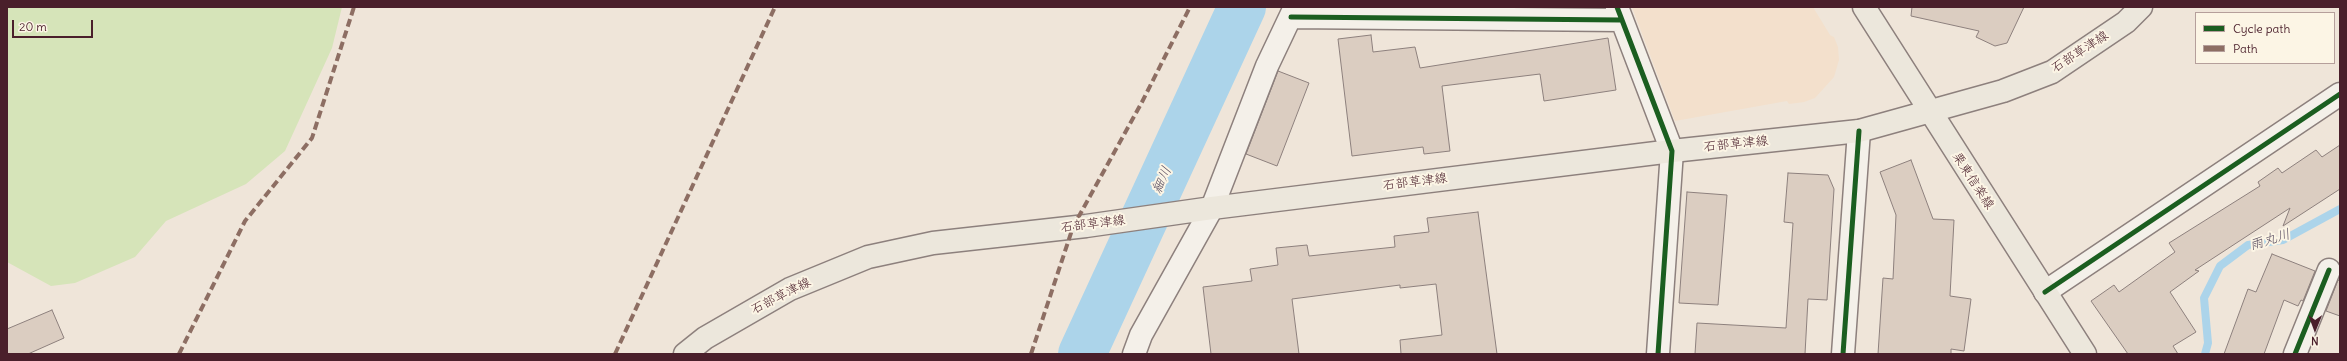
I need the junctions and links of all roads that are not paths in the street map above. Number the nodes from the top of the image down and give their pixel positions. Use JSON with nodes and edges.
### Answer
{"nodes":[{"id":1,"x":1864,"y":7,"type":"edge"},
{"id":2,"x":2141,"y":7,"type":"edge"},
{"id":3,"x":1293,"y":12,"type":"edge"},
{"id":4,"x":1619,"y":14,"type":"edge"},
{"id":5,"x":2340,"y":94,"type":"edge"},
{"id":6,"x":1930,"y":113,"type":"junction"},
{"id":7,"x":1859,"y":131,"type":"junction"},
{"id":8,"x":1672,"y":151,"type":"junction"},
{"id":9,"x":1205,"y":209,"type":"junction"},
{"id":10,"x":2329,"y":270,"type":"dead end"},
{"id":11,"x":2045,"y":292,"type":"junction"},
{"id":12,"x":685,"y":354,"type":"edge"},
{"id":13,"x":1134,"y":354,"type":"edge"},
{"id":14,"x":1658,"y":354,"type":"edge"},
{"id":15,"x":1843,"y":354,"type":"edge"},
{"id":16,"x":2085,"y":354,"type":"edge"},
{"id":17,"x":2295,"y":354,"type":"edge"}],
"edges":[{"from":1,"to":6,"type":"main road","name":"栗東信楽線"},
{"from":2,"to":6,"type":"main road","name":"石部草津線"},
{"from":3,"to":4,"type":"street"},
{"from":3,"to":9,"type":"street"},
{"from":4,"to":8,"type":"street"},
{"from":5,"to":11,"type":"street"},
{"from":6,"to":7,"type":"main road","name":"石部草津線"},
{"from":6,"to":11,"type":"main road","name":"栗東信楽線"},
{"from":7,"to":8,"type":"main road","name":"石部草津線"},
{"from":7,"to":15,"type":"street"},
{"from":8,"to":9,"type":"main road","name":"石部草津線"},
{"from":8,"to":14,"type":"street"},
{"from":9,"to":12,"type":"main road","name":"石部草津線"},
{"from":9,"to":13,"type":"street"},
{"from":10,"to":17,"type":"street"},
{"from":11,"to":16,"type":"main road","name":"栗東信楽線"}]}
